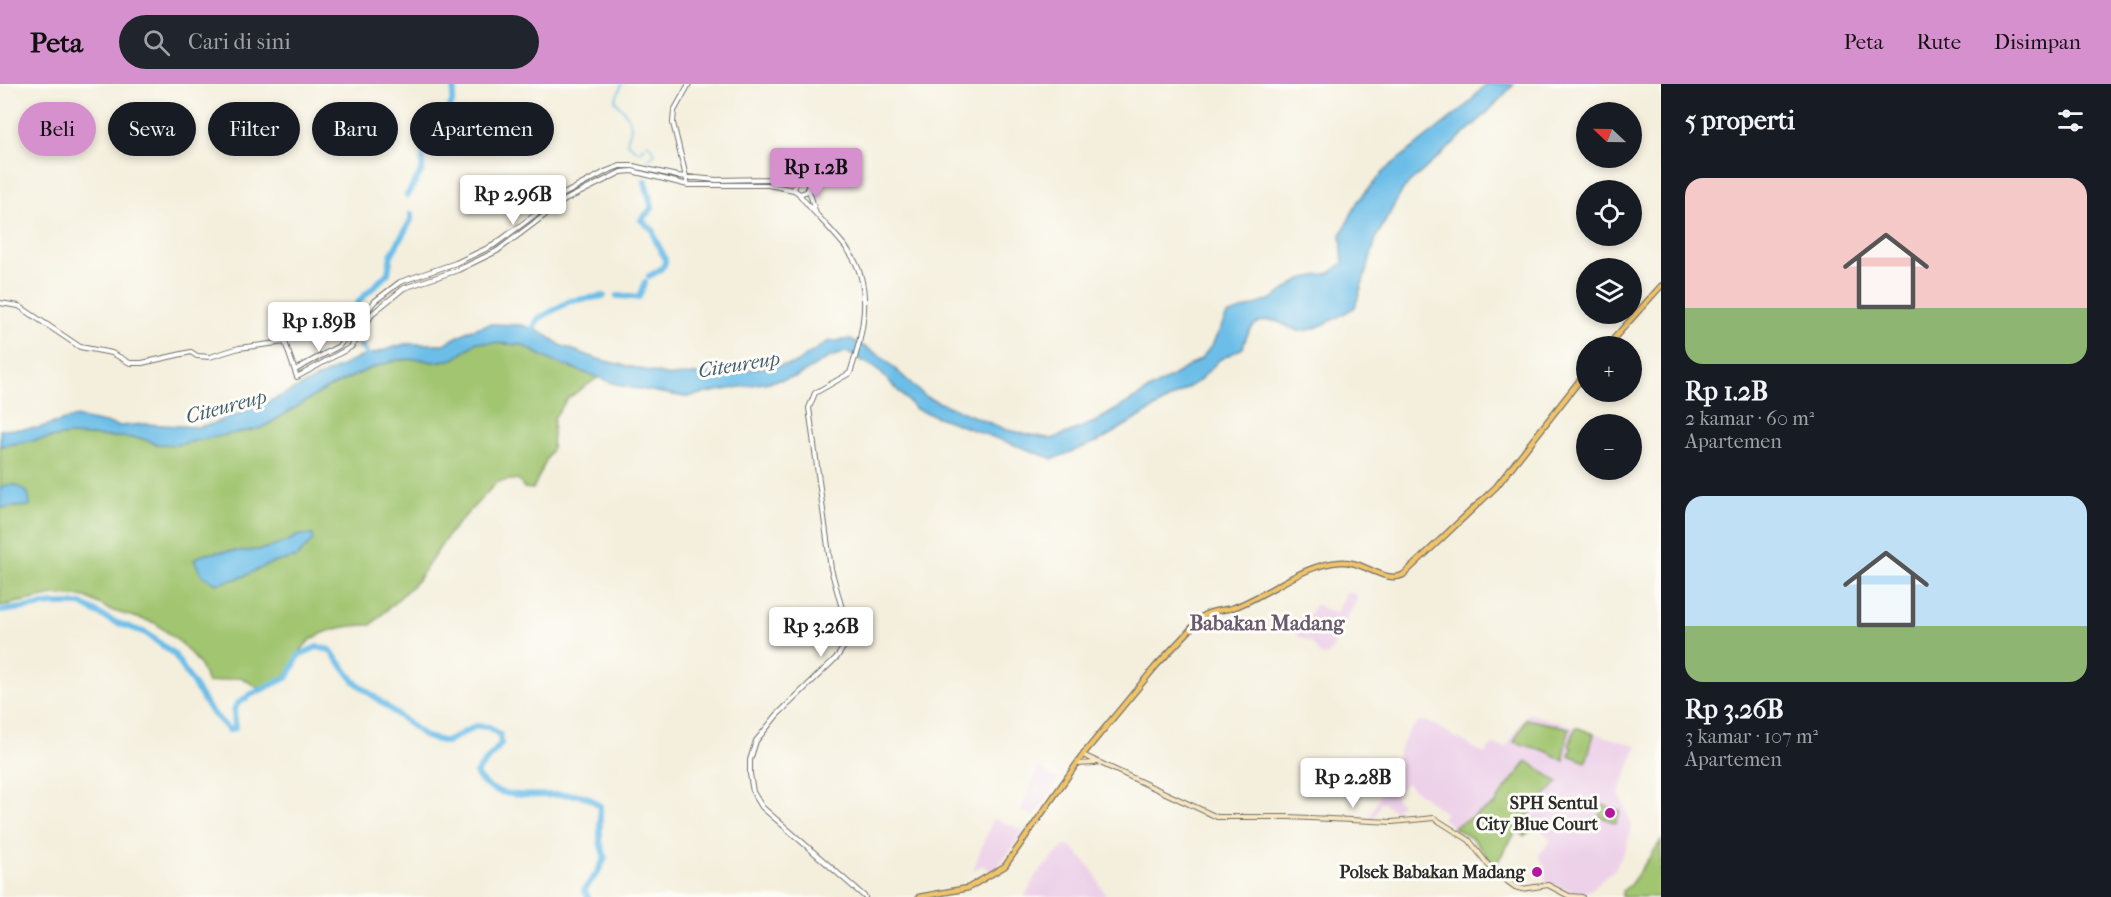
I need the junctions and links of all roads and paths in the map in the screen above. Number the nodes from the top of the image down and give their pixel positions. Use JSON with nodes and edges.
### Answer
{"nodes":[{"id":1,"x":689,"y":84,"type":"edge"},
{"id":2,"x":803,"y":169,"type":"dead end"},
{"id":3,"x":688,"y":178,"type":"junction"},
{"id":4,"x":687,"y":185,"type":"junction"},
{"id":5,"x":809,"y":189,"type":"junction"},
{"id":6,"x":796,"y":192,"type":"junction"},
{"id":7,"x":817,"y":218,"type":"junction"},
{"id":8,"x":1661,"y":286,"type":"edge"},
{"id":9,"x":0,"y":303,"type":"edge"},
{"id":10,"x":1616,"y":336,"type":"edge"},
{"id":11,"x":294,"y":370,"type":"junction"},
{"id":12,"x":1576,"y":385,"type":"edge"},
{"id":13,"x":1083,"y":755,"type":"junction"},
{"id":14,"x":1096,"y":763,"type":"junction"},
{"id":15,"x":1077,"y":764,"type":"junction"},
{"id":16,"x":865,"y":897,"type":"edge"},
{"id":17,"x":919,"y":897,"type":"edge"},
{"id":18,"x":1582,"y":897,"type":"edge"}],
"edges":[{"from":1,"to":3,"type":"street"},
{"from":2,"to":3,"type":"street"},
{"from":3,"to":4,"type":"street"},
{"from":3,"to":11,"type":"street"},
{"from":4,"to":6,"type":"street"},
{"from":4,"to":11,"type":"street"},
{"from":5,"to":6,"type":"street"},
{"from":5,"to":6,"type":"street"},
{"from":5,"to":7,"type":"street"},
{"from":6,"to":7,"type":"street"},
{"from":7,"to":16,"type":"street"},
{"from":8,"to":10,"type":"main road"},
{"from":9,"to":11,"type":"street"},
{"from":12,"to":13,"type":"main road"},
{"from":13,"to":14,"type":"main road"},
{"from":13,"to":15,"type":"main road"},
{"from":14,"to":15,"type":"main road"},
{"from":14,"to":18,"type":"main road"},
{"from":15,"to":17,"type":"main road"}]}
